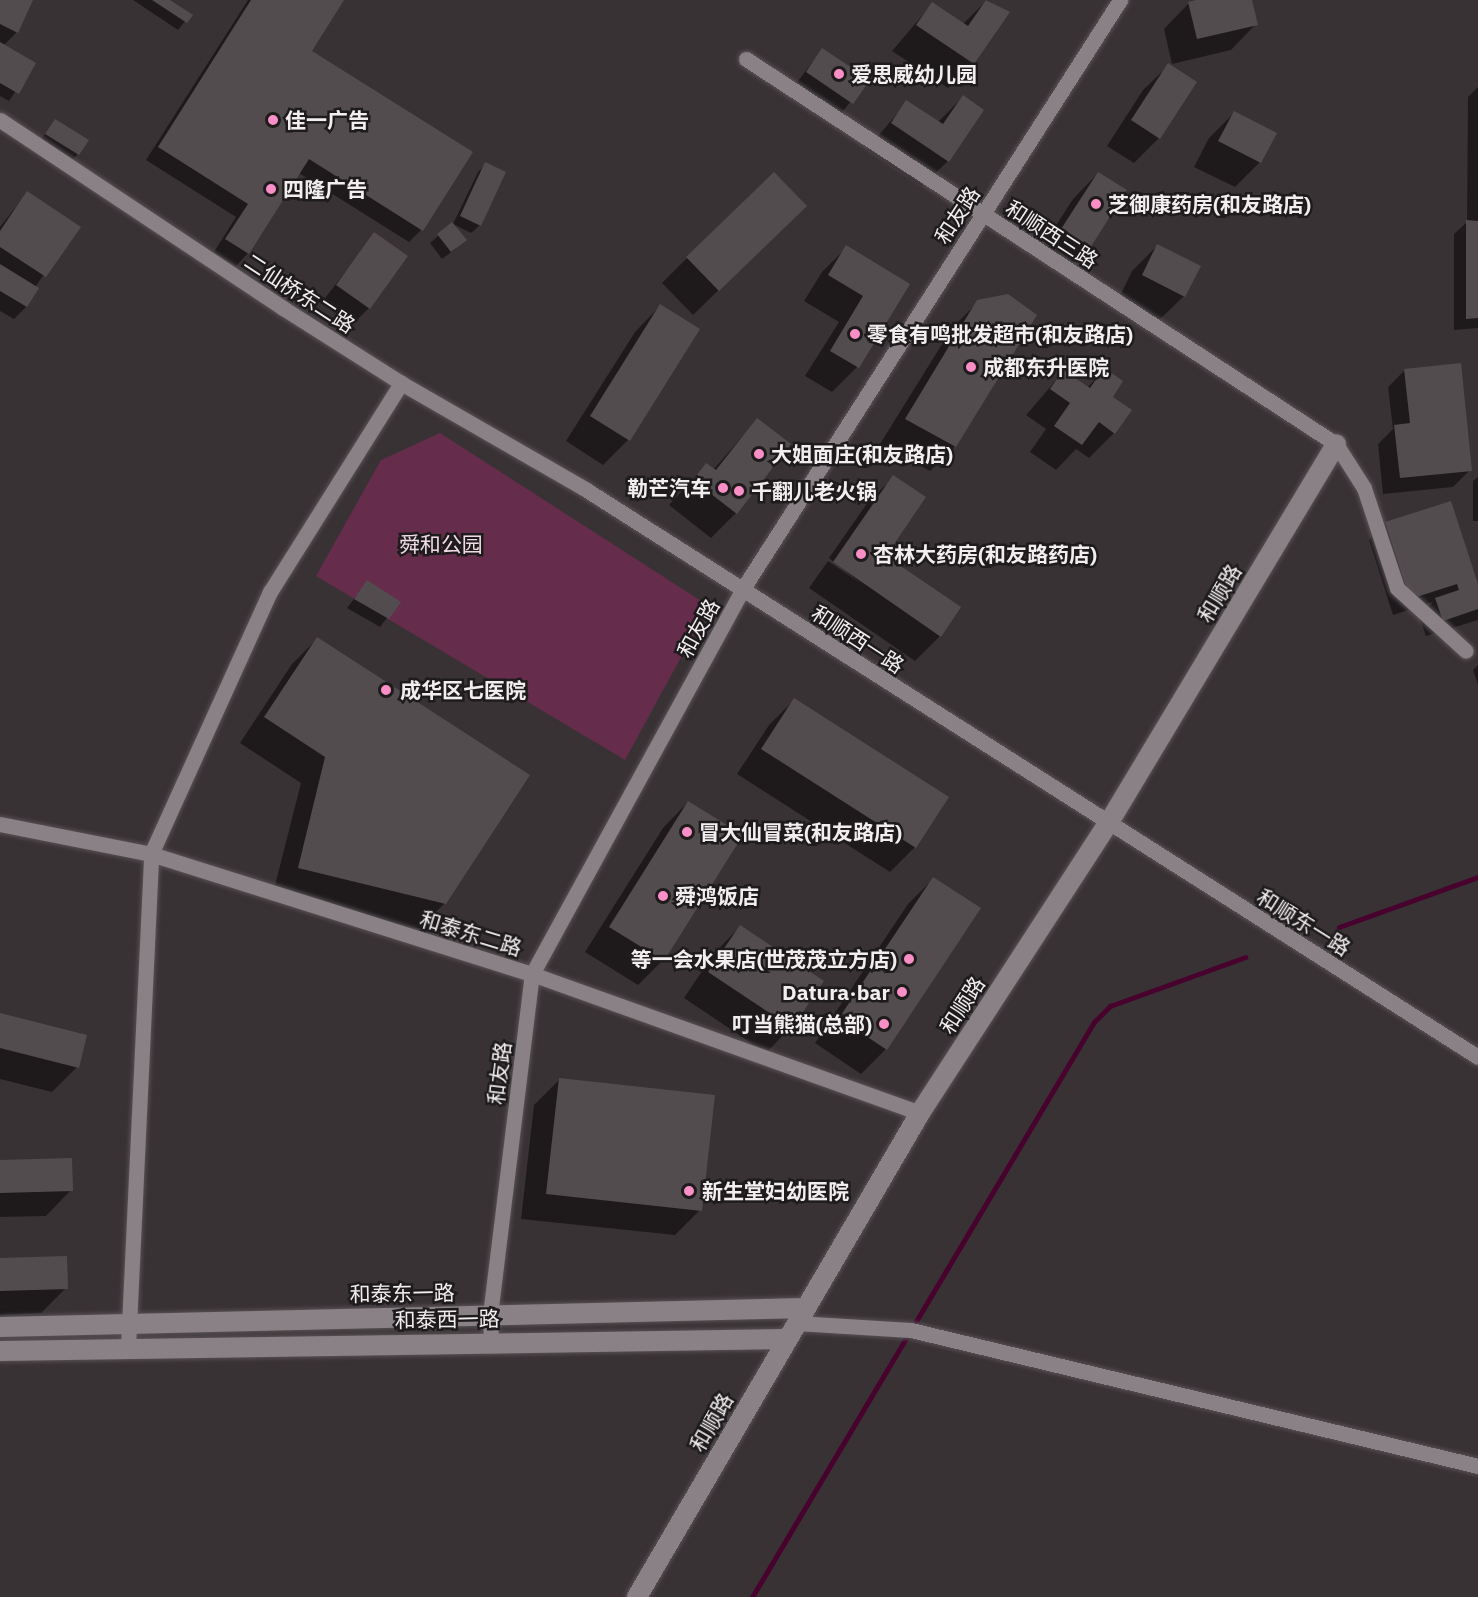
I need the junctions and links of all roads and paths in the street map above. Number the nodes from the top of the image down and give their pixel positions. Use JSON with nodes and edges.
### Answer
{"nodes":[{"id":1,"x":1120,"y":0,"type":"edge"},
{"id":2,"x":746,"y":59,"type":"dead end"},
{"id":3,"x":0,"y":120,"type":"edge"},
{"id":4,"x":983,"y":214,"type":"junction"},
{"id":5,"x":400,"y":383,"type":"junction"},
{"id":6,"x":1336,"y":444,"type":"junction"},
{"id":7,"x":585,"y":489,"type":"joint"},
{"id":8,"x":742,"y":590,"type":"junction"},
{"id":9,"x":1466,"y":651,"type":"dead end"},
{"id":10,"x":0,"y":824,"type":"edge"},
{"id":11,"x":1108,"y":824,"type":"junction"},
{"id":12,"x":151,"y":854,"type":"junction"},
{"id":13,"x":532,"y":974,"type":"junction"},
{"id":14,"x":1478,"y":1057,"type":"edge"},
{"id":15,"x":920,"y":1113,"type":"junction"},
{"id":16,"x":490,"y":1315,"type":"junction"},
{"id":17,"x":796,"y":1323,"type":"junction"},
{"id":18,"x":132,"y":1324,"type":"junction"},
{"id":19,"x":0,"y":1327,"type":"edge"},
{"id":20,"x":491,"y":1342,"type":"junction"},
{"id":21,"x":128,"y":1347,"type":"junction"},
{"id":22,"x":0,"y":1351,"type":"edge"},
{"id":23,"x":1478,"y":1466,"type":"edge"},
{"id":24,"x":637,"y":1597,"type":"edge"}],
"edges":[{"from":1,"to":4,"type":"street","name":"和友路"},
{"from":2,"to":4,"type":"street","name":"和顺西三路"},
{"from":3,"to":5,"type":"street","name":"二仙桥东二路"},
{"from":4,"to":6,"type":"street","name":"和顺西三路"},
{"from":4,"to":8,"type":"street","name":"和友路"},
{"from":5,"to":7,"type":"street","name":"二仙桥东二路"},
{"from":5,"to":12,"type":"street"},
{"from":6,"to":9,"type":"street"},
{"from":6,"to":11,"type":"street","name":"和顺路"},
{"from":7,"to":8,"type":"street","name":"和顺西一路"},
{"from":8,"to":11,"type":"street","name":"和顺西一路"},
{"from":8,"to":13,"type":"street","name":"和友路"},
{"from":10,"to":12,"type":"street","name":"和泰东二路"},
{"from":11,"to":14,"type":"street","name":"和顺东一路"},
{"from":11,"to":15,"type":"street","name":"和顺路"},
{"from":12,"to":13,"type":"street","name":"和泰东二路"},
{"from":12,"to":18,"type":"street"},
{"from":13,"to":15,"type":"street","name":"和泰东二路"},
{"from":13,"to":16,"type":"street","name":"和友路"},
{"from":15,"to":17,"type":"street","name":"和顺路"},
{"from":16,"to":17,"type":"street","name":"和泰东一路"},
{"from":16,"to":18,"type":"street","name":"和泰东一路"},
{"from":16,"to":20,"type":"street","name":"和友路"},
{"from":17,"to":20,"type":"street","name":"和泰西一路"},
{"from":17,"to":23,"type":"street"},
{"from":17,"to":24,"type":"street","name":"和顺路"},
{"from":18,"to":19,"type":"street","name":"和泰东一路"},
{"from":18,"to":21,"type":"street"},
{"from":20,"to":21,"type":"street","name":"和泰西一路"},
{"from":21,"to":22,"type":"street","name":"和泰西一路"}]}
